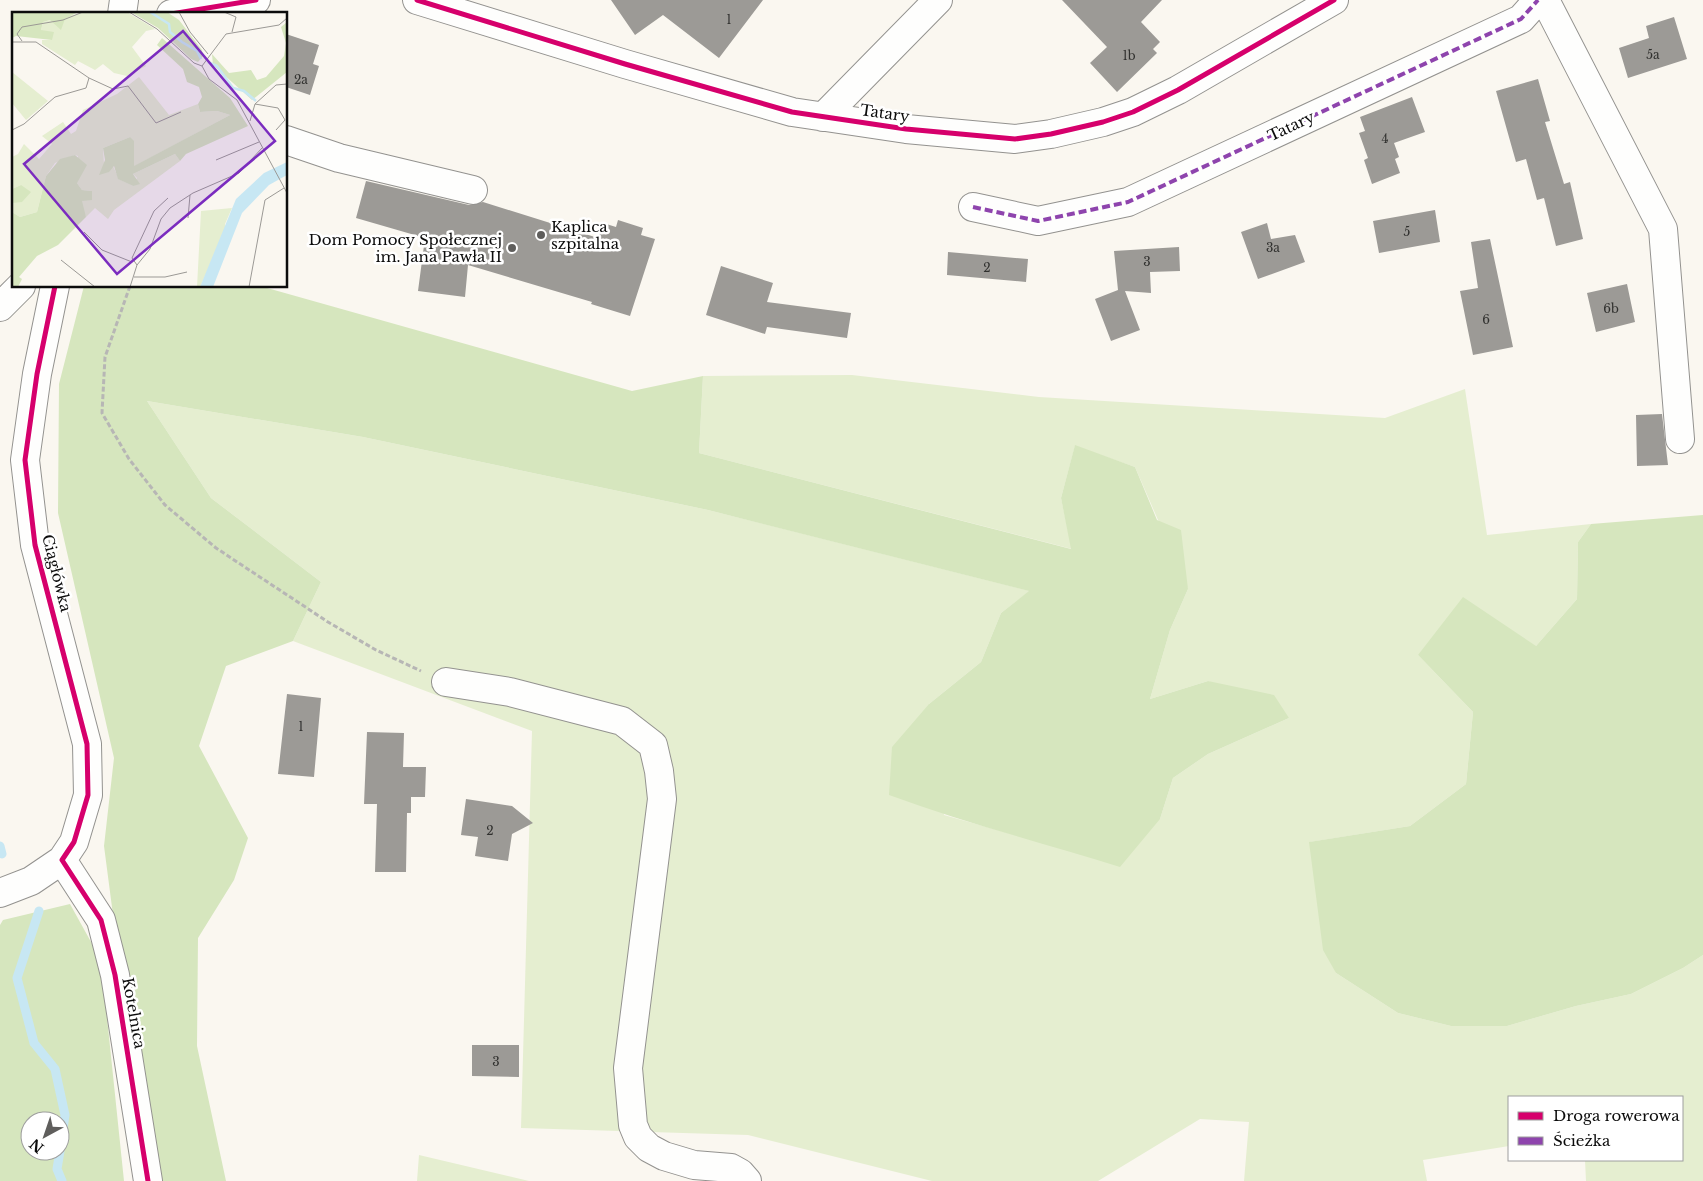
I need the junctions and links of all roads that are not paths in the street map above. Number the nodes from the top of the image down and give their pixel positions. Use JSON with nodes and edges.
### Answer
{"nodes":[{"id":1,"x":256,"y":0,"type":"edge"},
{"id":2,"x":417,"y":0,"type":"edge"},
{"id":3,"x":938,"y":0,"type":"edge"},
{"id":4,"x":1334,"y":0,"type":"edge"},
{"id":5,"x":1538,"y":0,"type":"edge"},
{"id":6,"x":1545,"y":0,"type":"edge"},
{"id":7,"x":183,"y":12,"type":"edge"},
{"id":8,"x":823,"y":117,"type":"junction"},
{"id":9,"x":288,"y":141,"type":"edge"},
{"id":10,"x":473,"y":190,"type":"dead end"},
{"id":11,"x":973,"y":207,"type":"dead end"},
{"id":12,"x":20,"y":288,"type":"edge"},
{"id":13,"x":55,"y":288,"type":"edge"},
{"id":14,"x":0,"y":307,"type":"edge"},
{"id":15,"x":1680,"y":439,"type":"dead end"},
{"id":16,"x":446,"y":682,"type":"road end"},
{"id":17,"x":62,"y":860,"type":"junction"},
{"id":18,"x":0,"y":893,"type":"edge"},
{"id":19,"x":148,"y":1181,"type":"edge"},
{"id":20,"x":747,"y":1181,"type":"edge"}],
"edges":[{"from":1,"to":7,"type":"street"},
{"from":2,"to":8,"type":"street","name":"Tatary"},
{"from":3,"to":8,"type":"street"},
{"from":4,"to":8,"type":"street","name":"Tatary"},
{"from":5,"to":11,"type":"street","name":"Tatary"},
{"from":6,"to":15,"type":"street"},
{"from":9,"to":10,"type":"street"},
{"from":12,"to":14,"type":"street"},
{"from":13,"to":17,"type":"street","name":"Ciągłówka"},
{"from":16,"to":20,"type":"street"},
{"from":17,"to":18,"type":"street"},
{"from":17,"to":19,"type":"street","name":"Kotelnica"}]}
